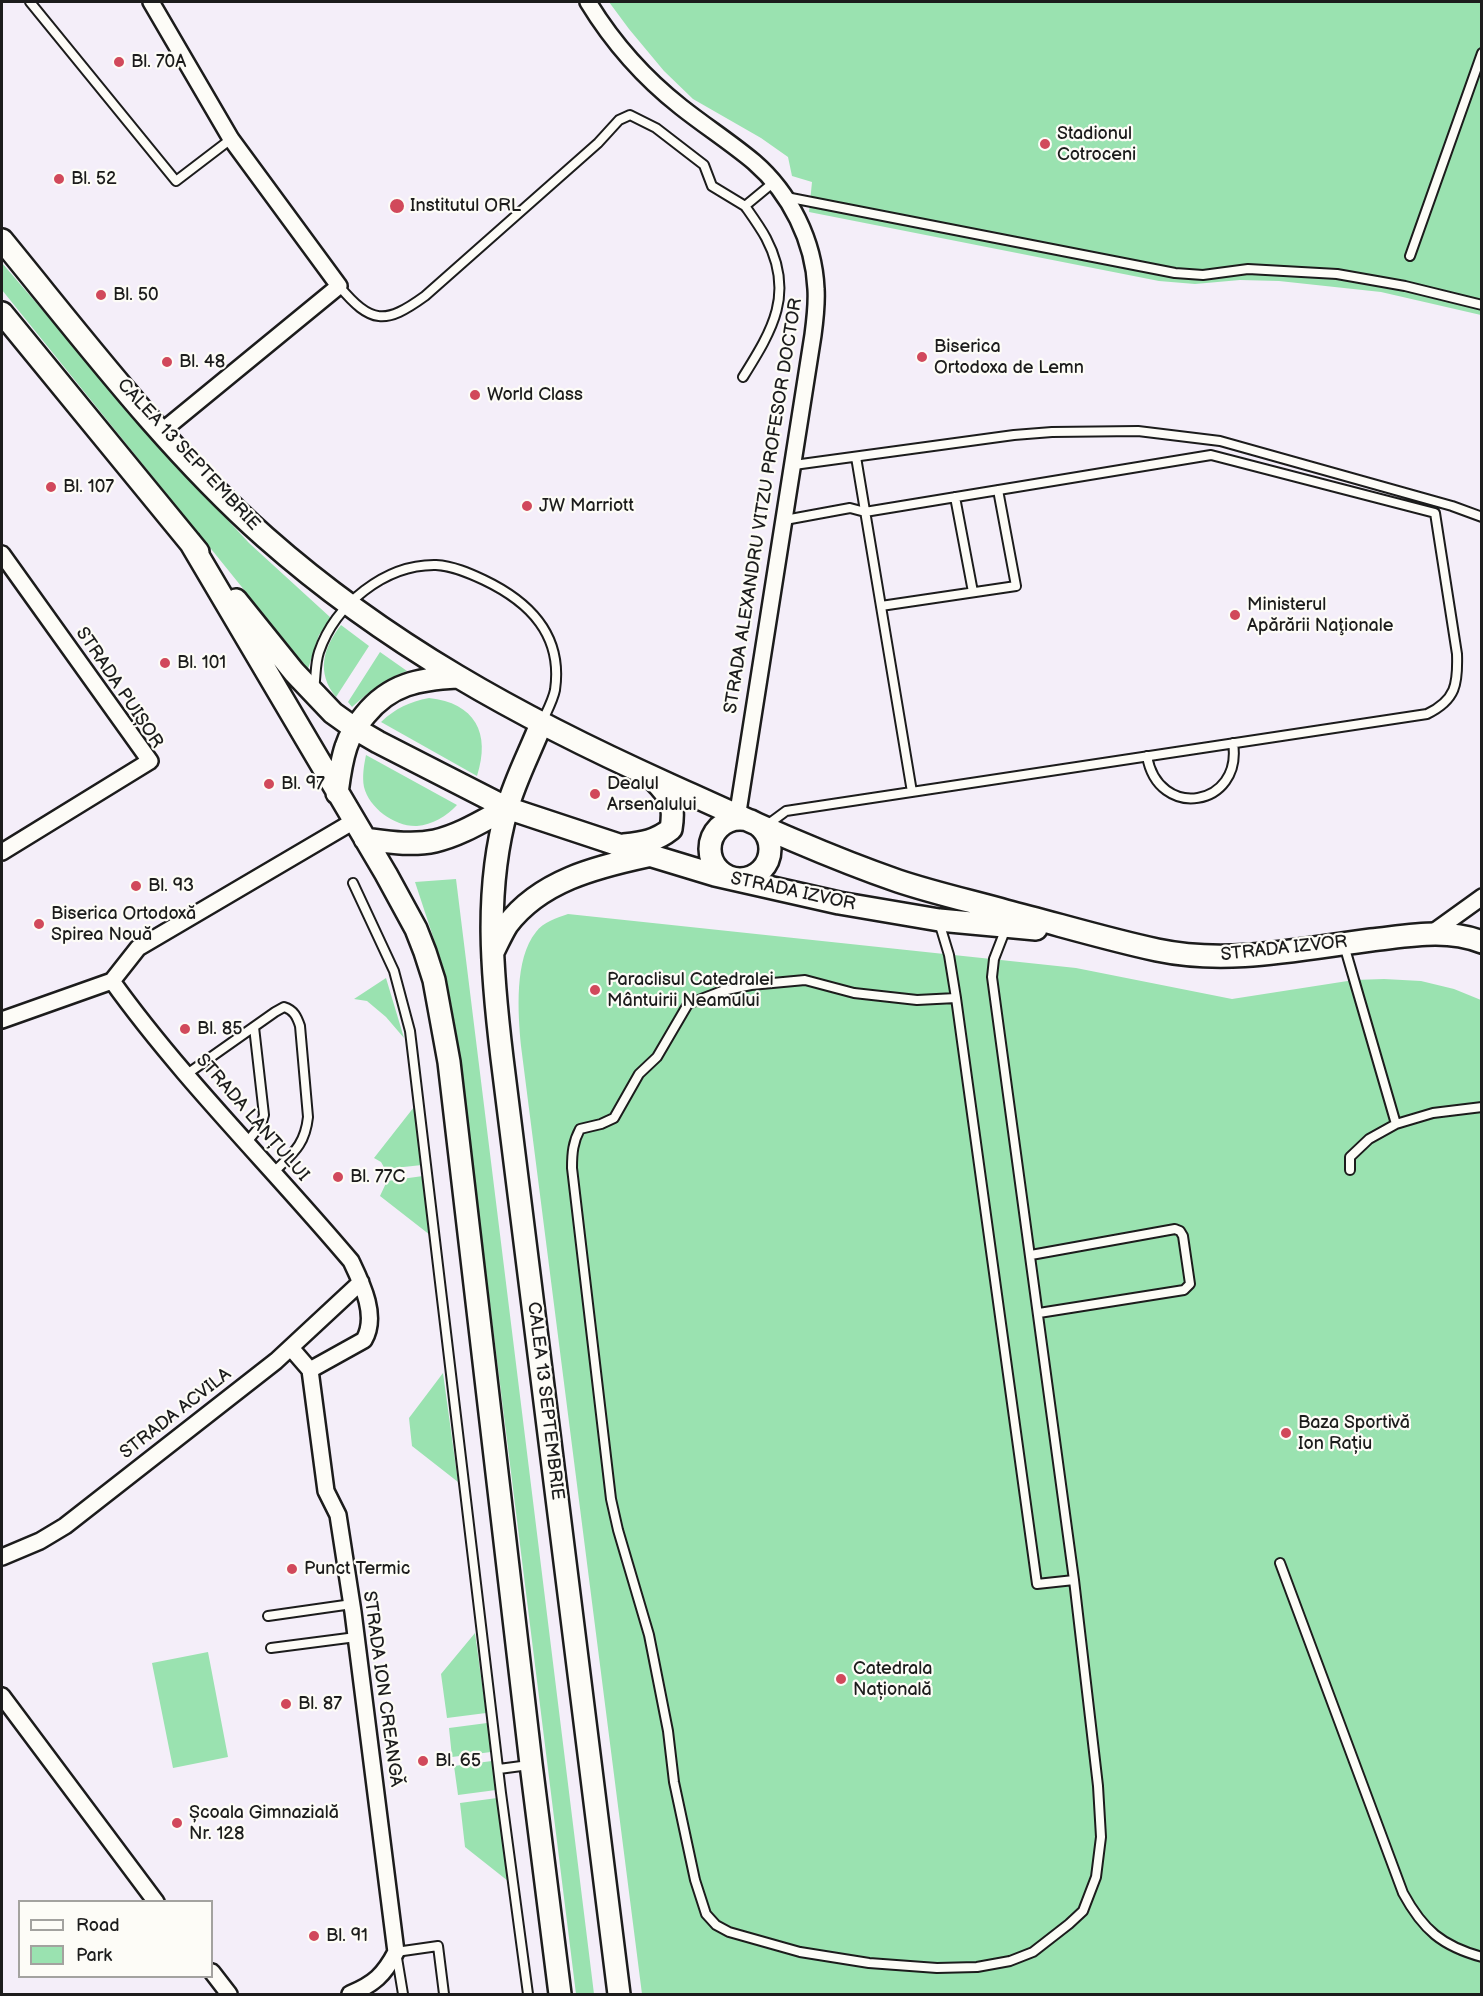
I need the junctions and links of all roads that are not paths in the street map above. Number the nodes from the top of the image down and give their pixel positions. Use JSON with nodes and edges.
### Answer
{"nodes":[{"id":1,"x":30,"y":2,"type":"edge"},
{"id":2,"x":151,"y":2,"type":"edge"},
{"id":3,"x":588,"y":2,"type":"edge"},
{"id":4,"x":1482,"y":53,"type":"edge"},
{"id":5,"x":231,"y":139,"type":"junction"},
{"id":6,"x":774,"y":182,"type":"junction"},
{"id":7,"x":784,"y":196,"type":"junction"},
{"id":8,"x":745,"y":206,"type":"junction"},
{"id":9,"x":2,"y":240,"type":"edge"},
{"id":10,"x":1410,"y":256,"type":"dead end"},
{"id":11,"x":339,"y":286,"type":"junction"},
{"id":12,"x":1482,"y":305,"type":"edge"},
{"id":13,"x":2,"y":313,"type":"edge"},
{"id":14,"x":743,"y":377,"type":"dead end"},
{"id":15,"x":161,"y":432,"type":"junction"},
{"id":16,"x":856,"y":457,"type":"junction"},
{"id":17,"x":794,"y":465,"type":"junction"},
{"id":18,"x":998,"y":490,"type":"junction"},
{"id":19,"x":954,"y":497,"type":"junction"},
{"id":20,"x":865,"y":512,"type":"junction"},
{"id":21,"x":1482,"y":517,"type":"edge"},
{"id":22,"x":785,"y":520,"type":"junction"},
{"id":23,"x":190,"y":542,"type":"junction"},
{"id":24,"x":2,"y":555,"type":"edge"},
{"id":25,"x":973,"y":592,"type":"junction"},
{"id":26,"x":349,"y":606,"type":"junction"},
{"id":27,"x":881,"y":606,"type":"junction"},
{"id":28,"x":457,"y":677,"type":"junction"},
{"id":29,"x":314,"y":694,"type":"junction"},
{"id":30,"x":541,"y":724,"type":"junction"},
{"id":31,"x":354,"y":728,"type":"junction"},
{"id":32,"x":1233,"y":743,"type":"junction"},
{"id":33,"x":1147,"y":756,"type":"junction"},
{"id":34,"x":652,"y":777,"type":"junction"},
{"id":35,"x":912,"y":792,"type":"junction"},
{"id":36,"x":337,"y":793,"type":"junction"},
{"id":37,"x":507,"y":808,"type":"junction"},
{"id":38,"x":354,"y":821,"type":"junction"},
{"id":39,"x":749,"y":821,"type":"junction"},
{"id":40,"x":365,"y":839,"type":"junction"},
{"id":41,"x":621,"y":846,"type":"junction"},
{"id":42,"x":2,"y":852,"type":"edge"},
{"id":43,"x":649,"y":855,"type":"junction"},
{"id":44,"x":730,"y":878,"type":"junction"},
{"id":45,"x":353,"y":883,"type":"dead end"},
{"id":46,"x":1482,"y":897,"type":"edge"},
{"id":47,"x":939,"y":920,"type":"junction"},
{"id":48,"x":1006,"y":926,"type":"junction"},
{"id":49,"x":1432,"y":933,"type":"junction"},
{"id":50,"x":1088,"y":934,"type":"junction"},
{"id":51,"x":1482,"y":942,"type":"edge"},
{"id":52,"x":1343,"y":944,"type":"junction"},
{"id":53,"x":492,"y":954,"type":"junction"},
{"id":54,"x":112,"y":981,"type":"junction"},
{"id":55,"x":956,"y":998,"type":"junction"},
{"id":56,"x":2,"y":1020,"type":"edge"},
{"id":57,"x":254,"y":1027,"type":"junction"},
{"id":58,"x":187,"y":1074,"type":"junction"},
{"id":59,"x":1482,"y":1107,"type":"edge"},
{"id":60,"x":1396,"y":1124,"type":"junction"},
{"id":61,"x":247,"y":1142,"type":"junction"},
{"id":62,"x":1350,"y":1170,"type":"dead end"},
{"id":63,"x":274,"y":1172,"type":"junction"},
{"id":64,"x":1031,"y":1255,"type":"junction"},
{"id":65,"x":361,"y":1282,"type":"junction"},
{"id":66,"x":1039,"y":1313,"type":"junction"},
{"id":67,"x":291,"y":1348,"type":"junction"},
{"id":68,"x":310,"y":1370,"type":"junction"},
{"id":69,"x":2,"y":1557,"type":"edge"},
{"id":70,"x":1280,"y":1563,"type":"dead end"},
{"id":71,"x":1074,"y":1580,"type":"junction"},
{"id":72,"x":352,"y":1604,"type":"junction"},
{"id":73,"x":268,"y":1616,"type":"dead end"},
{"id":74,"x":356,"y":1637,"type":"junction"},
{"id":75,"x":272,"y":1648,"type":"dead end"},
{"id":76,"x":2,"y":1696,"type":"edge"},
{"id":77,"x":531,"y":1764,"type":"junction"},
{"id":78,"x":499,"y":1769,"type":"junction"},
{"id":79,"x":155,"y":1900,"type":"edge"},
{"id":80,"x":396,"y":1952,"type":"junction"},
{"id":81,"x":1482,"y":1958,"type":"edge"},
{"id":82,"x":213,"y":1973,"type":"edge"},
{"id":83,"x":229,"y":1995,"type":"edge"},
{"id":84,"x":350,"y":1995,"type":"edge"},
{"id":85,"x":403,"y":1995,"type":"edge"},
{"id":86,"x":444,"y":1995,"type":"edge"},
{"id":87,"x":528,"y":1995,"type":"edge"},
{"id":88,"x":560,"y":1995,"type":"edge"},
{"id":89,"x":619,"y":1995,"type":"edge"}],
"edges":[{"from":1,"to":5,"type":"lane"},
{"from":2,"to":5,"type":"street"},
{"from":3,"to":6,"type":"street","name":"STRADA ALEXANDRU VITZU PROFESOR DOCTOR"},
{"from":4,"to":10,"type":"lane"},
{"from":5,"to":11,"type":"street"},
{"from":6,"to":7,"type":"street","name":"STRADA ALEXANDRU VITZU PROFESOR DOCTOR"},
{"from":6,"to":8,"type":"lane"},
{"from":7,"to":12,"type":"lane"},
{"from":7,"to":17,"type":"street","name":"STRADA ALEXANDRU VITZU PROFESOR DOCTOR"},
{"from":8,"to":11,"type":"lane"},
{"from":8,"to":14,"type":"lane"},
{"from":9,"to":15,"type":"main road","name":"CALEA 13 SEPTEMBRIE"},
{"from":11,"to":15,"type":"street"},
{"from":13,"to":23,"type":"main road"},
{"from":15,"to":26,"type":"main road","name":"CALEA 13 SEPTEMBRIE"},
{"from":16,"to":17,"type":"lane"},
{"from":16,"to":20,"type":"lane"},
{"from":16,"to":21,"type":"lane"},
{"from":17,"to":22,"type":"street","name":"STRADA ALEXANDRU VITZU PROFESOR DOCTOR"},
{"from":18,"to":19,"type":"lane"},
{"from":18,"to":25,"type":"lane"},
{"from":18,"to":32,"type":"lane"},
{"from":19,"to":20,"type":"lane"},
{"from":19,"to":25,"type":"lane"},
{"from":20,"to":22,"type":"lane"},
{"from":20,"to":27,"type":"lane"},
{"from":22,"to":39,"type":"street","name":"STRADA ALEXANDRU VITZU PROFESOR DOCTOR"},
{"from":23,"to":29,"type":"main road"},
{"from":23,"to":36,"type":"main road"},
{"from":24,"to":42,"type":"street","name":"STRADA PUIȘOR"},
{"from":25,"to":27,"type":"lane"},
{"from":26,"to":28,"type":"main road","name":"CALEA 13 SEPTEMBRIE"},
{"from":26,"to":29,"type":"lane"},
{"from":26,"to":30,"type":"lane"},
{"from":27,"to":35,"type":"lane"},
{"from":28,"to":30,"type":"main road","name":"CALEA 13 SEPTEMBRIE"},
{"from":28,"to":31,"type":"main road"},
{"from":29,"to":31,"type":"main road"},
{"from":30,"to":34,"type":"main road","name":"STRADA IZVOR"},
{"from":30,"to":37,"type":"main road","name":"CALEA 13 SEPTEMBRIE"},
{"from":31,"to":36,"type":"main road"},
{"from":31,"to":37,"type":"main road"},
{"from":32,"to":33,"type":"lane"},
{"from":32,"to":33,"type":"lane"},
{"from":33,"to":35,"type":"lane"},
{"from":34,"to":39,"type":"main road","name":"STRADA IZVOR"},
{"from":34,"to":41,"type":"main road"},
{"from":35,"to":39,"type":"lane"},
{"from":36,"to":38,"type":"main road"},
{"from":37,"to":40,"type":"main road"},
{"from":37,"to":41,"type":"main road","name":"STRADA IZVOR"},
{"from":37,"to":53,"type":"main road","name":"CALEA 13 SEPTEMBRIE"},
{"from":38,"to":40,"type":"main road"},
{"from":38,"to":54,"type":"street"},
{"from":39,"to":44,"type":"main road"},
{"from":39,"to":44,"type":"main road"},
{"from":39,"to":50,"type":"main road","name":"STRADA IZVOR"},
{"from":40,"to":77,"type":"main road"},
{"from":41,"to":43,"type":"main road","name":"STRADA IZVOR"},
{"from":43,"to":44,"type":"main road","name":"STRADA IZVOR"},
{"from":43,"to":53,"type":"main road"},
{"from":44,"to":47,"type":"main road","name":"STRADA IZVOR"},
{"from":45,"to":78,"type":"lane"},
{"from":46,"to":49,"type":"street"},
{"from":47,"to":48,"type":"main road","name":"STRADA IZVOR"},
{"from":47,"to":55,"type":"lane"},
{"from":48,"to":50,"type":"main road","name":"STRADA IZVOR"},
{"from":48,"to":64,"type":"lane"},
{"from":49,"to":51,"type":"main road","name":"STRADA IZVOR"},
{"from":49,"to":52,"type":"main road","name":"STRADA IZVOR"},
{"from":50,"to":52,"type":"main road","name":"STRADA IZVOR"},
{"from":52,"to":60,"type":"lane"},
{"from":53,"to":89,"type":"main road","name":"CALEA 13 SEPTEMBRIE"},
{"from":54,"to":56,"type":"street"},
{"from":54,"to":58,"type":"street","name":"STRADA LANȚULUI"},
{"from":55,"to":71,"type":"lane"},
{"from":55,"to":71,"type":"lane"},
{"from":57,"to":58,"type":"lane"},
{"from":57,"to":61,"type":"lane"},
{"from":57,"to":63,"type":"lane"},
{"from":58,"to":61,"type":"street","name":"STRADA LANȚULUI"},
{"from":59,"to":60,"type":"lane"},
{"from":60,"to":62,"type":"lane"},
{"from":61,"to":63,"type":"street","name":"STRADA LANȚULUI"},
{"from":63,"to":65,"type":"street","name":"STRADA LANȚULUI"},
{"from":64,"to":66,"type":"lane"},
{"from":64,"to":66,"type":"lane"},
{"from":65,"to":67,"type":"street","name":"STRADA ACVILA"},
{"from":65,"to":68,"type":"street"},
{"from":66,"to":71,"type":"lane"},
{"from":67,"to":68,"type":"street"},
{"from":67,"to":69,"type":"street","name":"STRADA ACVILA"},
{"from":68,"to":72,"type":"street","name":"STRADA ION CREANGĂ"},
{"from":70,"to":81,"type":"lane"},
{"from":72,"to":73,"type":"lane"},
{"from":72,"to":74,"type":"street","name":"STRADA ION CREANGĂ"},
{"from":74,"to":75,"type":"lane"},
{"from":74,"to":80,"type":"street","name":"STRADA ION CREANGĂ"},
{"from":76,"to":79,"type":"street"},
{"from":77,"to":78,"type":"lane"},
{"from":77,"to":88,"type":"main road"},
{"from":78,"to":87,"type":"lane"},
{"from":80,"to":84,"type":"street"},
{"from":80,"to":85,"type":"lane"},
{"from":80,"to":86,"type":"lane"},
{"from":82,"to":83,"type":"street"}]}
